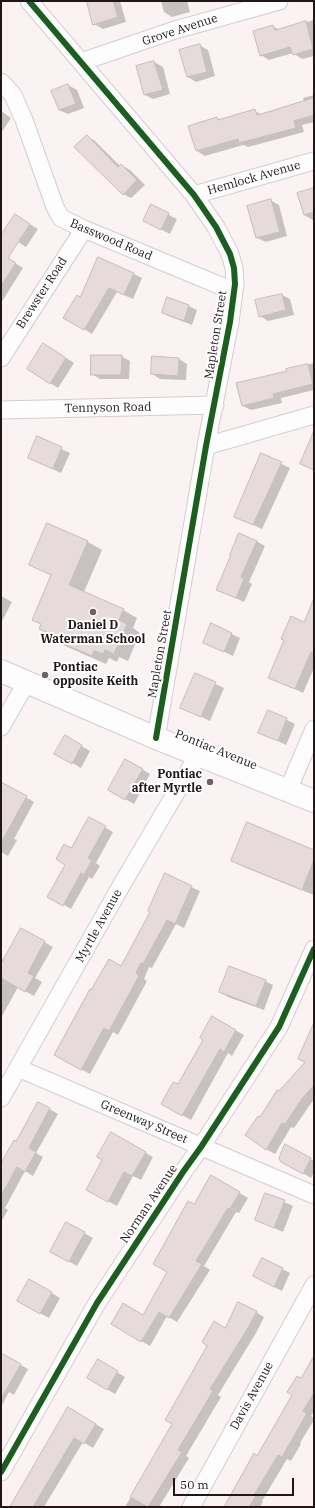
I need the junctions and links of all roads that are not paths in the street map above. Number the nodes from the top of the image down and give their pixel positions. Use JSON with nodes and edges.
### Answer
{"nodes":[{"id":1,"x":29,"y":1,"type":"edge"},
{"id":2,"x":279,"y":1,"type":"edge"},
{"id":3,"x":81,"y":62,"type":"junction"},
{"id":4,"x":1,"y":82,"type":"edge"},
{"id":5,"x":314,"y":161,"type":"edge"},
{"id":6,"x":194,"y":195,"type":"junction"},
{"id":7,"x":84,"y":229,"type":"junction"},
{"id":8,"x":233,"y":291,"type":"junction"},
{"id":9,"x":1,"y":358,"type":"edge"},
{"id":10,"x":215,"y":405,"type":"junction"},
{"id":11,"x":1,"y":410,"type":"edge"},
{"id":12,"x":314,"y":415,"type":"edge"},
{"id":13,"x":206,"y":446,"type":"junction"},
{"id":14,"x":1,"y":671,"type":"edge"},
{"id":15,"x":26,"y":683,"type":"junction"},
{"id":16,"x":1,"y":727,"type":"edge"},
{"id":17,"x":314,"y":729,"type":"edge"},
{"id":18,"x":156,"y":738,"type":"junction"},
{"id":19,"x":198,"y":755,"type":"junction"},
{"id":20,"x":288,"y":790,"type":"junction"},
{"id":21,"x":314,"y":801,"type":"edge"},
{"id":22,"x":314,"y":949,"type":"edge"},
{"id":23,"x":18,"y":1068,"type":"junction"},
{"id":24,"x":1,"y":1098,"type":"edge"},
{"id":25,"x":201,"y":1147,"type":"junction"},
{"id":26,"x":314,"y":1195,"type":"edge"},
{"id":27,"x":314,"y":1285,"type":"edge"},
{"id":28,"x":1,"y":1472,"type":"edge"},
{"id":29,"x":191,"y":1507,"type":"edge"}],
"edges":[{"from":1,"to":3,"type":"street","name":"Mapleton Street"},
{"from":2,"to":3,"type":"street","name":"Grove Avenue"},
{"from":3,"to":6,"type":"street","name":"Mapleton Street"},
{"from":4,"to":7,"type":"street","name":"Basswood Road"},
{"from":5,"to":6,"type":"street","name":"Hemlock Avenue"},
{"from":6,"to":8,"type":"street","name":"Mapleton Street"},
{"from":7,"to":8,"type":"street","name":"Basswood Road"},
{"from":7,"to":9,"type":"street","name":"Brewster Road"},
{"from":8,"to":10,"type":"street","name":"Mapleton Street"},
{"from":10,"to":11,"type":"street","name":"Tennyson Road"},
{"from":10,"to":13,"type":"street","name":"Mapleton Street"},
{"from":12,"to":13,"type":"street"},
{"from":13,"to":18,"type":"street","name":"Mapleton Street"},
{"from":14,"to":15,"type":"main road","name":"Pontiac Avenue"},
{"from":15,"to":16,"type":"street"},
{"from":15,"to":18,"type":"main road","name":"Pontiac Avenue"},
{"from":17,"to":20,"type":"street"},
{"from":18,"to":19,"type":"main road","name":"Pontiac Avenue"},
{"from":19,"to":20,"type":"main road","name":"Pontiac Avenue"},
{"from":19,"to":23,"type":"street","name":"Myrtle Avenue"},
{"from":20,"to":21,"type":"main road","name":"Pontiac Avenue"},
{"from":22,"to":25,"type":"street","name":"Norman Avenue"},
{"from":23,"to":24,"type":"street","name":"Myrtle Avenue"},
{"from":23,"to":25,"type":"street","name":"Greenway Street"},
{"from":25,"to":26,"type":"street","name":"Greenway Street"},
{"from":25,"to":28,"type":"street","name":"Norman Avenue"},
{"from":27,"to":29,"type":"street","name":"Davis Avenue"}]}
